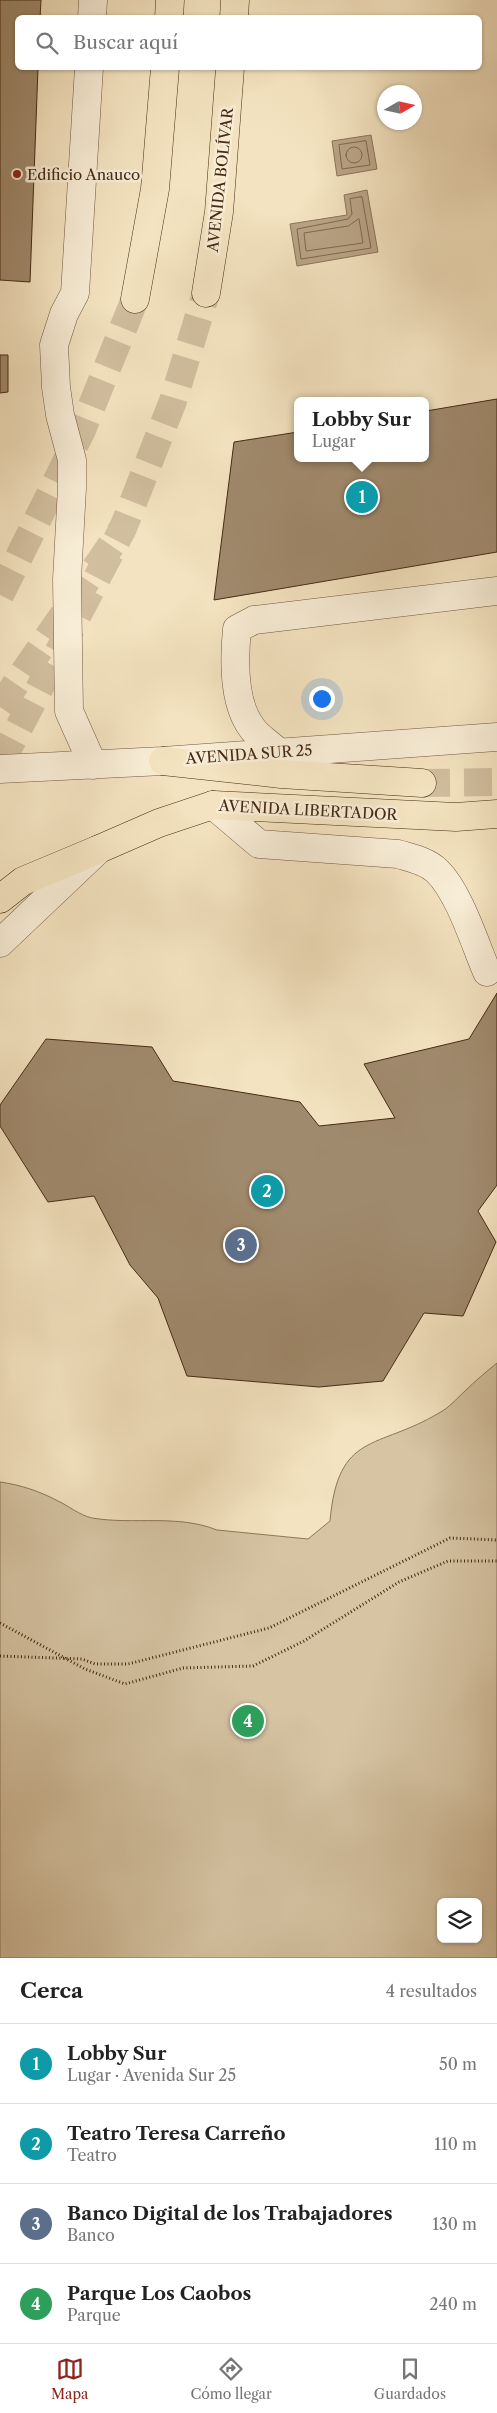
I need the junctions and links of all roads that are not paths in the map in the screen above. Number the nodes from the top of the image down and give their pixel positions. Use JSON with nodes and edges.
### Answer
{"nodes":[{"id":1,"x":93,"y":0,"type":"edge"},
{"id":2,"x":170,"y":0,"type":"edge"},
{"id":3,"x":235,"y":0,"type":"edge"},
{"id":4,"x":92,"y":15,"type":"edge"},
{"id":5,"x":169,"y":15,"type":"edge"},
{"id":6,"x":234,"y":15,"type":"edge"},
{"id":7,"x":89,"y":70,"type":"edge"},
{"id":8,"x":165,"y":70,"type":"edge"},
{"id":9,"x":230,"y":70,"type":"edge"},
{"id":10,"x":206,"y":293,"type":"tunnel mouth"},
{"id":11,"x":135,"y":299,"type":"tunnel mouth"},
{"id":12,"x":497,"y":592,"type":"edge"},
{"id":13,"x":497,"y":737,"type":"edge"},
{"id":14,"x":278,"y":752,"type":"junction"},
{"id":15,"x":163,"y":761,"type":"junction"},
{"id":16,"x":93,"y":765,"type":"junction"},
{"id":17,"x":0,"y":769,"type":"edge"},
{"id":18,"x":213,"y":805,"type":"junction"},
{"id":19,"x":497,"y":814,"type":"edge"},
{"id":20,"x":97,"y":850,"type":"junction"},
{"id":21,"x":0,"y":899,"type":"edge"},
{"id":22,"x":0,"y":943,"type":"edge"},
{"id":23,"x":487,"y":972,"type":"dead end"}],
"edges":[{"from":1,"to":4,"type":"street"},
{"from":2,"to":5,"type":"main road"},
{"from":3,"to":6,"type":"main road"},
{"from":7,"to":16,"type":"street"},
{"from":8,"to":11,"type":"main road"},
{"from":9,"to":10,"type":"main road","name":"AVENIDA BOLÍVAR"},
{"from":12,"to":14,"type":"street"},
{"from":13,"to":14,"type":"street","name":"AVENIDA SUR 25"},
{"from":14,"to":15,"type":"street","name":"AVENIDA SUR 25"},
{"from":15,"to":16,"type":"street","name":"AVENIDA SUR 25"},
{"from":15,"to":18,"type":"main road"},
{"from":16,"to":17,"type":"street","name":"AVENIDA SUR 25"},
{"from":18,"to":19,"type":"main road","name":"AVENIDA LIBERTADOR"},
{"from":18,"to":20,"type":"main road","name":"AVENIDA LIBERTADOR"},
{"from":18,"to":23,"type":"street"},
{"from":20,"to":21,"type":"main road","name":"AVENIDA LIBERTADOR"},
{"from":20,"to":22,"type":"street"}]}
